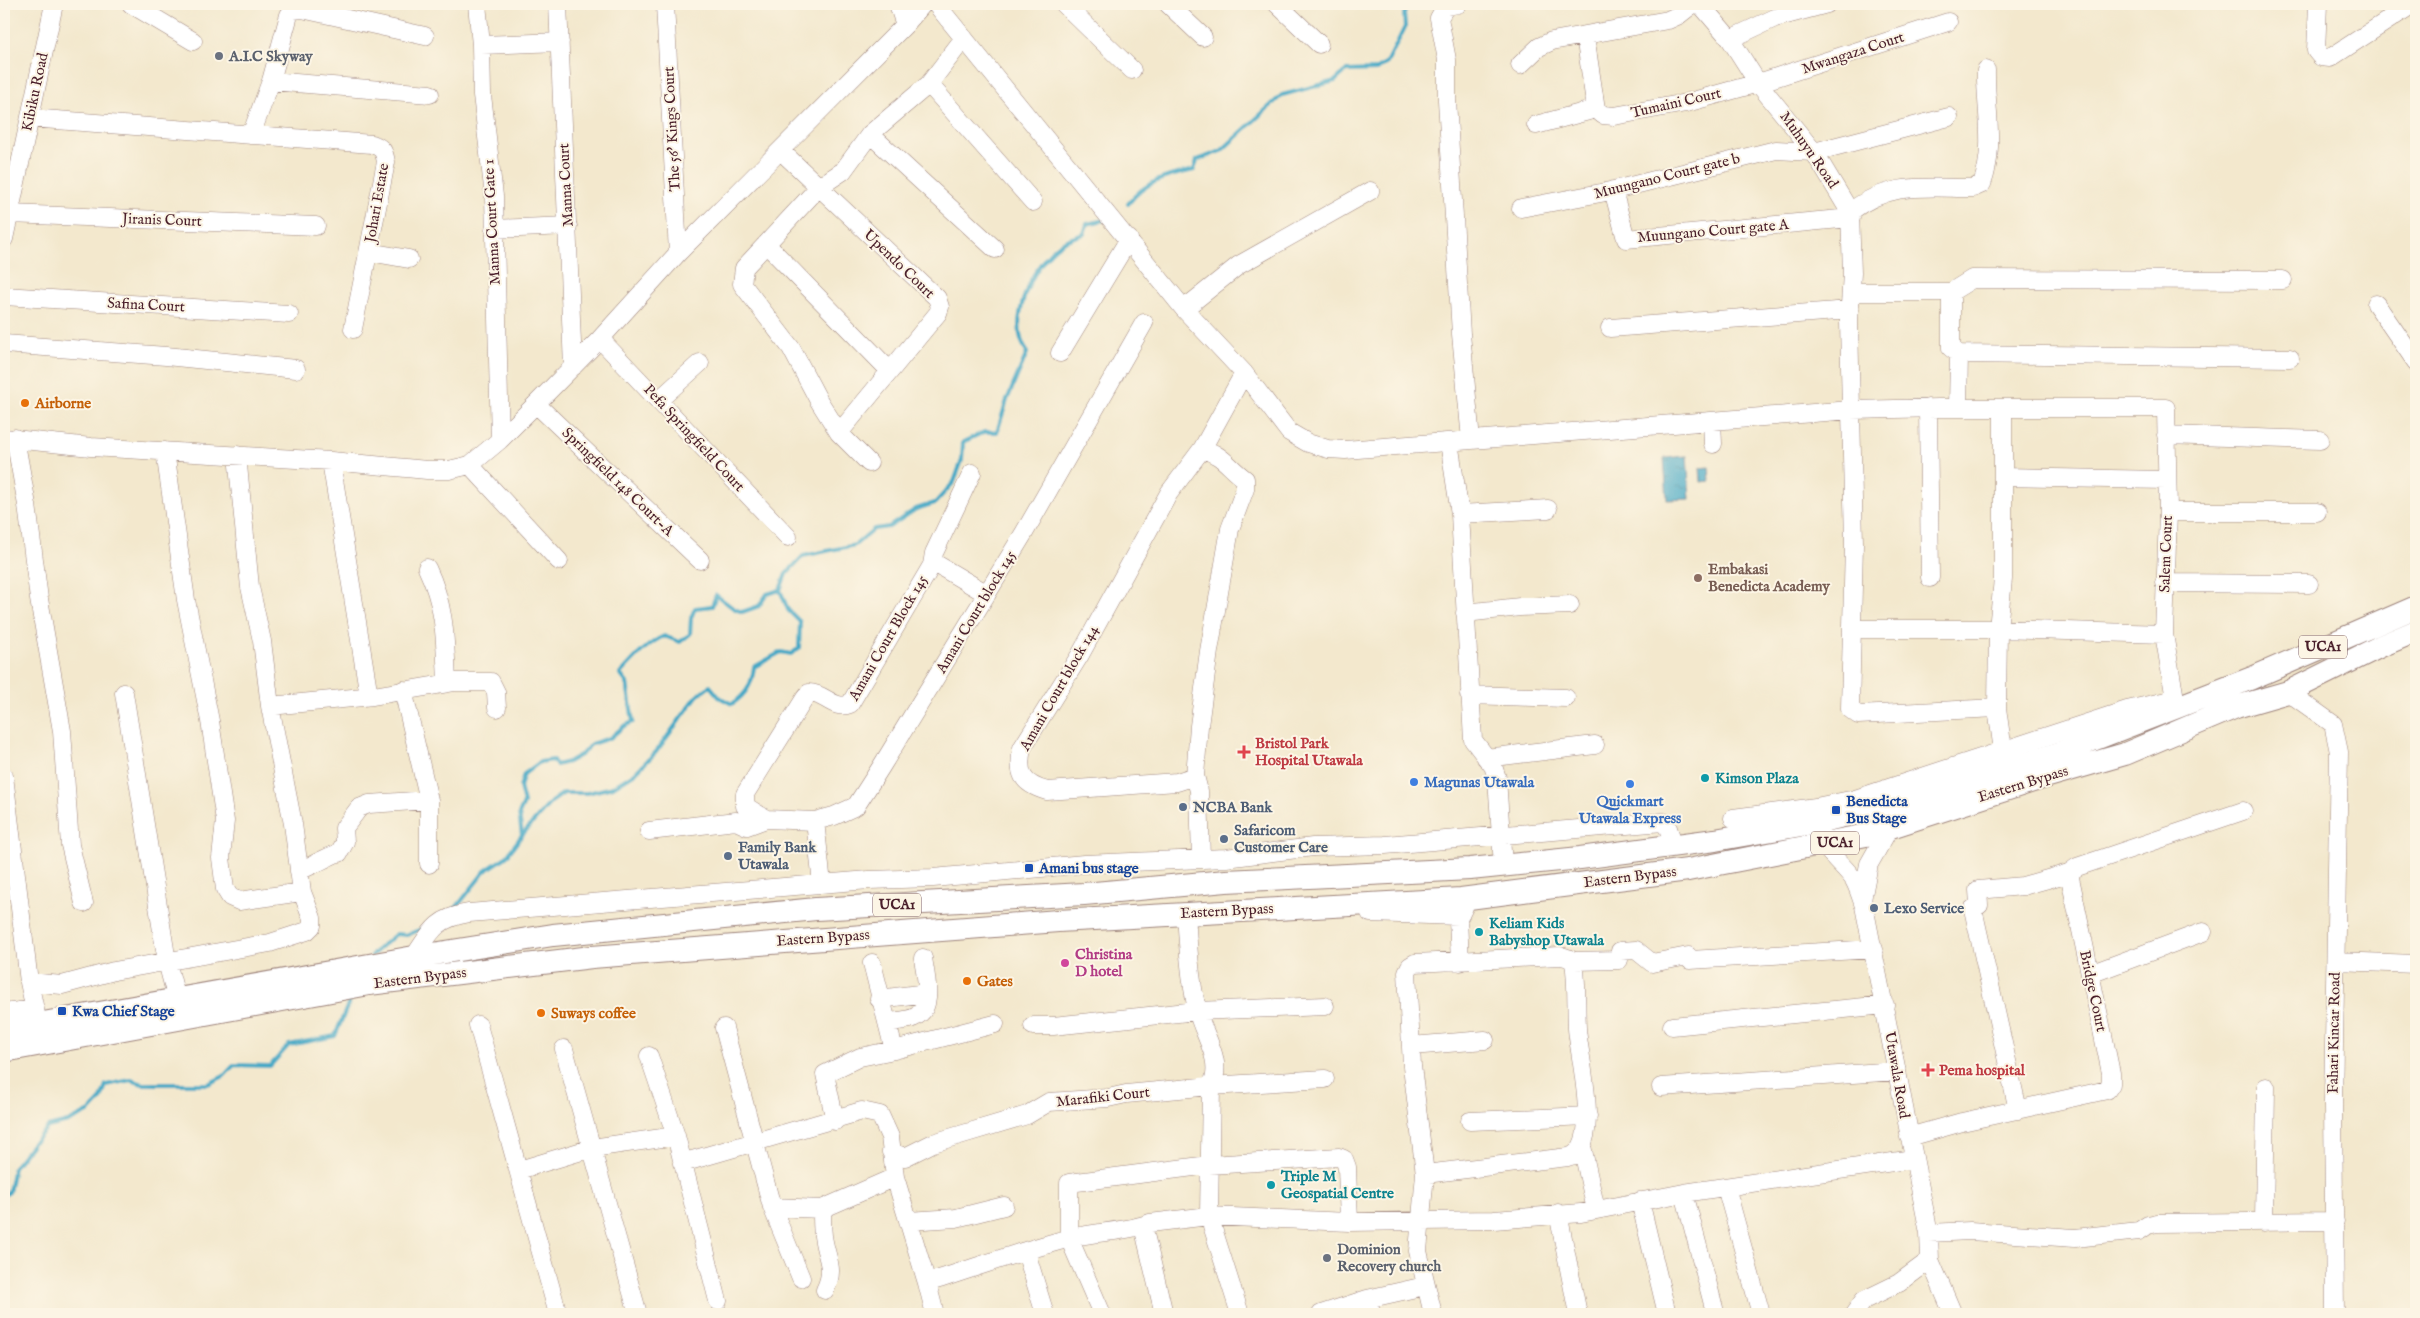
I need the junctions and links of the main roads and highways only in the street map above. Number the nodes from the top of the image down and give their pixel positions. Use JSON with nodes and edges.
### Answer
{"nodes":[{"id":1,"x":2416,"y":607,"type":"edge"},
{"id":2,"x":2416,"y":631,"type":"edge"},
{"id":3,"x":2316,"y":650,"type":"junction"},
{"id":4,"x":2327,"y":672,"type":"junction"},
{"id":5,"x":1415,"y":872,"type":"junction"},
{"id":6,"x":1415,"y":901,"type":"junction"},
{"id":7,"x":4,"y":1030,"type":"edge"},
{"id":8,"x":4,"y":1051,"type":"edge"}],
"edges":[{"from":1,"to":3,"type":"main road","name":"Eastern Bypass","number":"UCA1"},
{"from":2,"to":4,"type":"main road","name":"Eastern Bypass","number":"UCA1"},
{"from":3,"to":4,"type":"main road"},
{"from":3,"to":5,"type":"main road","name":"Eastern Bypass","number":"UCA1"},
{"from":4,"to":6,"type":"main road","name":"Eastern Bypass","number":"UCA1"},
{"from":5,"to":6,"type":"main road"},
{"from":5,"to":7,"type":"main road","name":"Eastern Bypass","number":"UCA1"},
{"from":6,"to":8,"type":"main road","name":"Eastern Bypass","number":"UCA1"}]}
